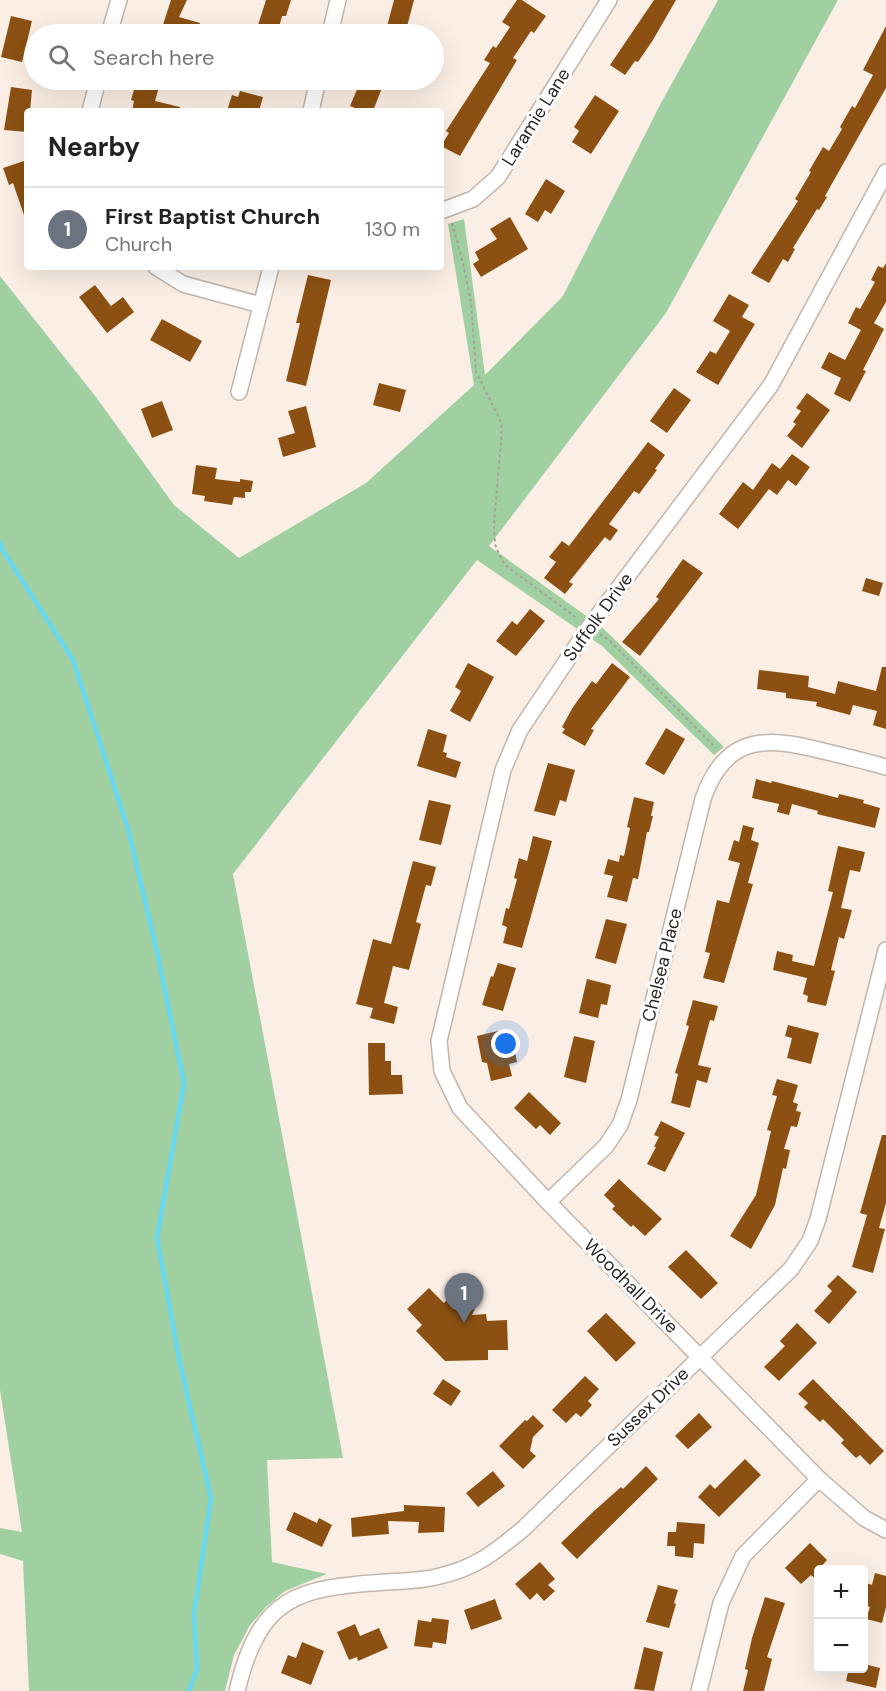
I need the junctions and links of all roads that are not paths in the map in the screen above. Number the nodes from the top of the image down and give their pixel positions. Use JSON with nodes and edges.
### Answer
{"nodes":[{"id":1,"x":119,"y":0,"type":"edge"},
{"id":2,"x":338,"y":0,"type":"edge"},
{"id":3,"x":609,"y":0,"type":"edge"},
{"id":4,"x":112,"y":24,"type":"edge"},
{"id":5,"x":332,"y":24,"type":"edge"},
{"id":6,"x":95,"y":90,"type":"edge"},
{"id":7,"x":316,"y":90,"type":"edge"},
{"id":8,"x":91,"y":108,"type":"edge"},
{"id":9,"x":312,"y":108,"type":"edge"},
{"id":10,"x":886,"y":172,"type":"edge"},
{"id":11,"x":444,"y":210,"type":"edge"},
{"id":12,"x":161,"y":270,"type":"edge"},
{"id":13,"x":270,"y":270,"type":"edge"},
{"id":14,"x":261,"y":305,"type":"junction"},
{"id":15,"x":239,"y":392,"type":"dead end"},
{"id":16,"x":886,"y":767,"type":"edge"},
{"id":17,"x":886,"y":950,"type":"edge"},
{"id":18,"x":460,"y":1108,"type":"joint"},
{"id":19,"x":548,"y":1202,"type":"junction"},
{"id":20,"x":700,"y":1356,"type":"junction"},
{"id":21,"x":819,"y":1479,"type":"junction"},
{"id":22,"x":886,"y":1530,"type":"edge"},
{"id":23,"x":237,"y":1691,"type":"edge"},
{"id":24,"x":699,"y":1691,"type":"edge"}],
"edges":[{"from":1,"to":4,"type":"street"},
{"from":2,"to":5,"type":"street"},
{"from":3,"to":11,"type":"street","name":"Laramie Lane"},
{"from":6,"to":8,"type":"street"},
{"from":7,"to":9,"type":"street"},
{"from":10,"to":18,"type":"street","name":"Suffolk Drive"},
{"from":12,"to":14,"type":"street"},
{"from":13,"to":14,"type":"street"},
{"from":14,"to":15,"type":"street"},
{"from":16,"to":19,"type":"street","name":"Chelsea Place"},
{"from":17,"to":20,"type":"street","name":"Sussex Drive"},
{"from":18,"to":19,"type":"street","name":"Woodhall Drive"},
{"from":19,"to":20,"type":"street","name":"Woodhall Drive"},
{"from":20,"to":21,"type":"street","name":"Woodhall Drive"},
{"from":20,"to":23,"type":"street","name":"Sussex Drive"},
{"from":21,"to":22,"type":"street","name":"Woodhall Drive"},
{"from":21,"to":24,"type":"street"}]}
